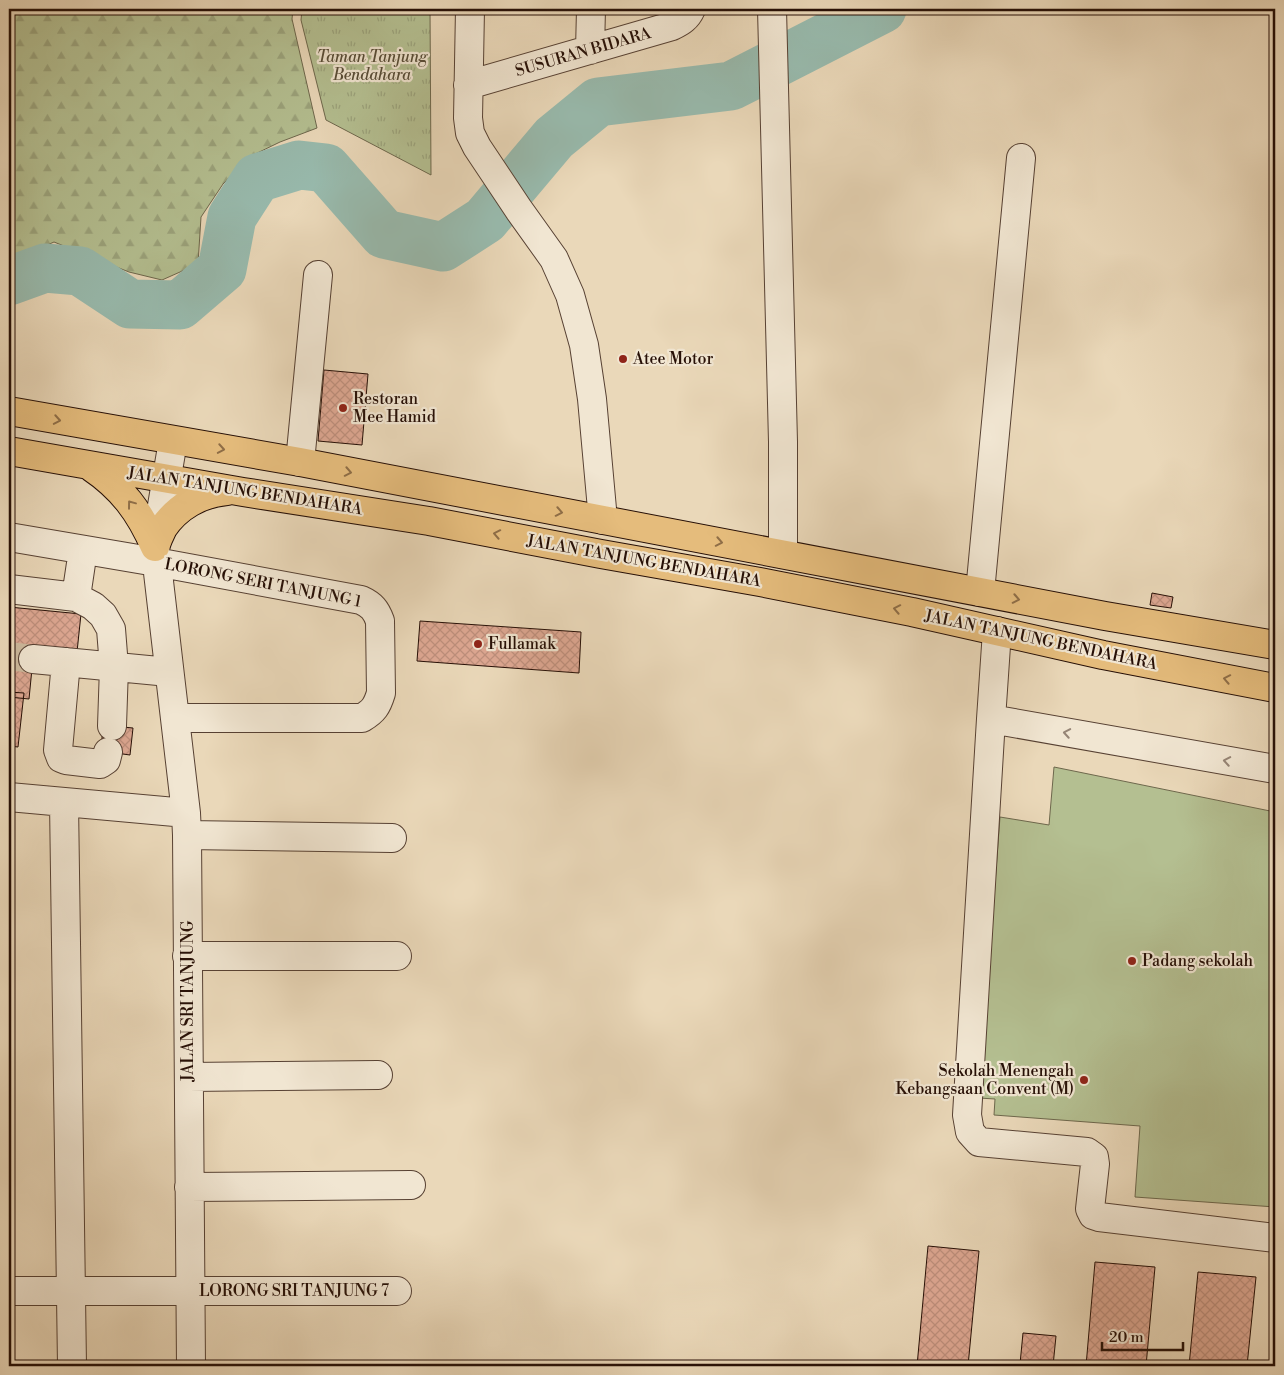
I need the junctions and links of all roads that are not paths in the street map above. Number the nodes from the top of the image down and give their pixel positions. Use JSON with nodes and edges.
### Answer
{"nodes":[{"id":1,"x":470,"y":9,"type":"edge"},
{"id":2,"x":591,"y":9,"type":"edge"},
{"id":3,"x":692,"y":9,"type":"edge"},
{"id":4,"x":772,"y":12,"type":"edge"},
{"id":5,"x":590,"y":50,"type":"junction"},
{"id":6,"x":468,"y":85,"type":"junction"},
{"id":7,"x":1021,"y":158,"type":"dead end"},
{"id":8,"x":318,"y":275,"type":"dead end"},
{"id":9,"x":9,"y":411,"type":"edge"},
{"id":10,"x":173,"y":441,"type":"junction"},
{"id":11,"x":9,"y":451,"type":"edge"},
{"id":12,"x":300,"y":462,"type":"junction"},
{"id":13,"x":87,"y":465,"type":"junction"},
{"id":14,"x":166,"y":478,"type":"junction"},
{"id":15,"x":243,"y":492,"type":"junction"},
{"id":16,"x":603,"y":520,"type":"junction"},
{"id":17,"x":9,"y":537,"type":"edge"},
{"id":18,"x":83,"y":550,"type":"junction"},
{"id":19,"x":155,"y":554,"type":"junction"},
{"id":20,"x":783,"y":554,"type":"junction"},
{"id":21,"x":9,"y":589,"type":"edge"},
{"id":22,"x":980,"y":592,"type":"junction"},
{"id":23,"x":76,"y":597,"type":"junction"},
{"id":24,"x":997,"y":631,"type":"junction"},
{"id":25,"x":1275,"y":645,"type":"edge"},
{"id":26,"x":33,"y":659,"type":"tunnel mouth"},
{"id":27,"x":66,"y":662,"type":"junction"},
{"id":28,"x":114,"y":667,"type":"junction"},
{"id":29,"x":169,"y":672,"type":"junction"},
{"id":30,"x":1275,"y":688,"type":"edge"},
{"id":31,"x":175,"y":718,"type":"junction"},
{"id":32,"x":991,"y":719,"type":"junction"},
{"id":33,"x":112,"y":726,"type":"dead end"},
{"id":34,"x":108,"y":752,"type":"dead end"},
{"id":35,"x":1275,"y":769,"type":"edge"},
{"id":36,"x":9,"y":797,"type":"edge"},
{"id":37,"x":64,"y":802,"type":"junction"},
{"id":38,"x":187,"y":824,"type":"junction"},
{"id":39,"x":392,"y":838,"type":"dead end"},
{"id":40,"x":187,"y":956,"type":"junction"},
{"id":41,"x":397,"y":956,"type":"dead end"},
{"id":42,"x":378,"y":1075,"type":"dead end"},
{"id":43,"x":188,"y":1077,"type":"junction"},
{"id":44,"x":411,"y":1185,"type":"dead end"},
{"id":45,"x":189,"y":1187,"type":"junction"},
{"id":46,"x":1275,"y":1238,"type":"edge"},
{"id":47,"x":9,"y":1291,"type":"edge"},
{"id":48,"x":71,"y":1291,"type":"junction"},
{"id":49,"x":190,"y":1291,"type":"junction"},
{"id":50,"x":397,"y":1291,"type":"dead end"},
{"id":51,"x":72,"y":1366,"type":"edge"},
{"id":52,"x":191,"y":1366,"type":"edge"}],
"edges":[{"from":1,"to":6,"type":"street"},
{"from":2,"to":5,"type":"street"},
{"from":3,"to":5,"type":"street","name":"SUSURAN BIDARA"},
{"from":4,"to":20,"type":"street"},
{"from":5,"to":6,"type":"street","name":"SUSURAN BIDARA"},
{"from":6,"to":16,"type":"street"},
{"from":7,"to":22,"type":"street"},
{"from":8,"to":12,"type":"street"},
{"from":9,"to":10,"type":"main road","name":"JALAN TANJUNG BENDAHARA","one_way":true},
{"from":10,"to":12,"type":"main road","name":"JALAN TANJUNG BENDAHARA","one_way":true},
{"from":10,"to":14,"type":"street","name":"JALAN SRI TANJUNG"},
{"from":11,"to":13,"type":"main road","name":"JALAN TANJUNG BENDAHARA"},
{"from":12,"to":16,"type":"main road","name":"JALAN TANJUNG BENDAHARA","one_way":true},
{"from":13,"to":14,"type":"main road","name":"JALAN TANJUNG BENDAHARA"},
{"from":19,"to":13,"type":"main road","one_way":true},
{"from":14,"to":15,"type":"main road","name":"JALAN TANJUNG BENDAHARA"},
{"from":14,"to":19,"type":"street","name":"JALAN SRI TANJUNG"},
{"from":15,"to":19,"type":"main road"},
{"from":24,"to":15,"type":"main road","name":"JALAN TANJUNG BENDAHARA","one_way":true},
{"from":16,"to":20,"type":"main road","name":"JALAN TANJUNG BENDAHARA","one_way":true},
{"from":17,"to":18,"type":"street","name":"LORONG SERI TANJUNG 1"},
{"from":18,"to":19,"type":"street","name":"LORONG SERI TANJUNG 1"},
{"from":18,"to":23,"type":"street"},
{"from":19,"to":29,"type":"street","name":"JALAN SRI TANJUNG"},
{"from":19,"to":31,"type":"street","name":"LORONG SERI TANJUNG 1"},
{"from":20,"to":22,"type":"main road","name":"JALAN TANJUNG BENDAHARA"},
{"from":21,"to":23,"type":"street"},
{"from":22,"to":25,"type":"main road","name":"JALAN TANJUNG BENDAHARA","one_way":true},
{"from":23,"to":28,"type":"street"},
{"from":30,"to":24,"type":"main road","name":"JALAN TANJUNG BENDAHARA","one_way":true},
{"from":24,"to":32,"type":"street"},
{"from":26,"to":27,"type":"street"},
{"from":27,"to":28,"type":"street"},
{"from":27,"to":34,"type":"street"},
{"from":28,"to":29,"type":"street"},
{"from":28,"to":33,"type":"street"},
{"from":29,"to":31,"type":"street","name":"JALAN SRI TANJUNG"},
{"from":31,"to":38,"type":"street","name":"JALAN SRI TANJUNG"},
{"from":35,"to":32,"type":"street","one_way":true},
{"from":32,"to":46,"type":"street"},
{"from":36,"to":37,"type":"street"},
{"from":37,"to":38,"type":"street"},
{"from":37,"to":48,"type":"street"},
{"from":38,"to":39,"type":"street"},
{"from":38,"to":40,"type":"street","name":"JALAN SRI TANJUNG"},
{"from":40,"to":41,"type":"street"},
{"from":40,"to":43,"type":"street","name":"JALAN SRI TANJUNG"},
{"from":42,"to":43,"type":"street"},
{"from":43,"to":45,"type":"street","name":"JALAN SRI TANJUNG"},
{"from":44,"to":45,"type":"street"},
{"from":45,"to":49,"type":"street","name":"JALAN SRI TANJUNG"},
{"from":47,"to":48,"type":"street","name":"LORONG SRI TANJUNG 7"},
{"from":48,"to":49,"type":"street","name":"LORONG SRI TANJUNG 7"},
{"from":48,"to":51,"type":"street"},
{"from":49,"to":50,"type":"street","name":"LORONG SRI TANJUNG 7"},
{"from":49,"to":52,"type":"street","name":"JALAN SRI TANJUNG"}]}
